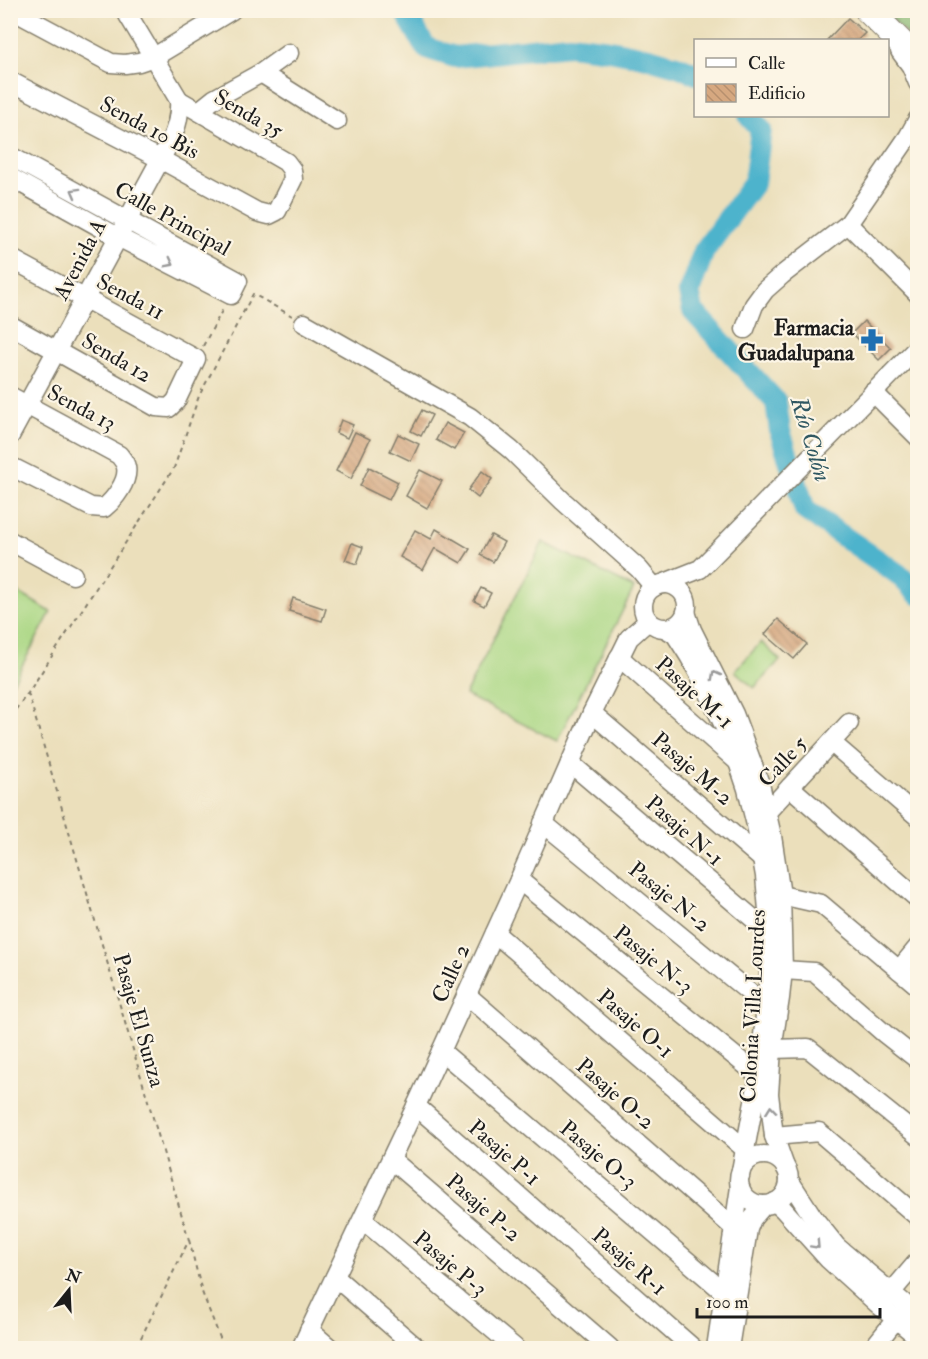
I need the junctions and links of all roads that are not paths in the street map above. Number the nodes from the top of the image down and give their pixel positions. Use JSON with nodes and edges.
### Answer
{"nodes":[{"id":1,"x":12,"y":10,"type":"edge"},
{"id":2,"x":125,"y":10,"type":"edge"},
{"id":3,"x":232,"y":10,"type":"edge"},
{"id":4,"x":874,"y":16,"type":"edge"},
{"id":5,"x":290,"y":53,"type":"dead end"},
{"id":6,"x":154,"y":57,"type":"junction"},
{"id":7,"x":918,"y":60,"type":"edge"},
{"id":8,"x":261,"y":73,"type":"junction"},
{"id":9,"x":10,"y":81,"type":"edge"},
{"id":10,"x":918,"y":83,"type":"edge"},
{"id":11,"x":179,"y":100,"type":"junction"},
{"id":12,"x":199,"y":111,"type":"junction"},
{"id":13,"x":918,"y":119,"type":"edge"},
{"id":14,"x":337,"y":121,"type":"dead end"},
{"id":15,"x":10,"y":156,"type":"edge"},
{"id":16,"x":160,"y":159,"type":"junction"},
{"id":17,"x":10,"y":177,"type":"edge"},
{"id":18,"x":268,"y":215,"type":"joint"},
{"id":19,"x":848,"y":224,"type":"junction"},
{"id":20,"x":122,"y":229,"type":"junction"},
{"id":21,"x":10,"y":258,"type":"edge"},
{"id":22,"x":918,"y":294,"type":"edge"},
{"id":23,"x":231,"y":295,"type":"road end"},
{"id":24,"x":85,"y":299,"type":"junction"},
{"id":25,"x":304,"y":323,"type":"road end"},
{"id":26,"x":10,"y":325,"type":"edge"},
{"id":27,"x":745,"y":329,"type":"dead end"},
{"id":28,"x":918,"y":347,"type":"edge"},
{"id":29,"x":57,"y":351,"type":"junction"},
{"id":30,"x":873,"y":392,"type":"junction"},
{"id":31,"x":10,"y":396,"type":"edge"},
{"id":32,"x":27,"y":405,"type":"junction"},
{"id":33,"x":169,"y":408,"type":"joint"},
{"id":34,"x":10,"y":436,"type":"edge"},
{"id":35,"x":918,"y":437,"type":"edge"},
{"id":36,"x":10,"y":466,"type":"edge"},
{"id":37,"x":10,"y":541,"type":"edge"},
{"id":38,"x":700,"y":568,"type":"junction"},
{"id":39,"x":73,"y":575,"type":"dead end"},
{"id":40,"x":658,"y":585,"type":"junction"},
{"id":41,"x":686,"y":607,"type":"junction"},
{"id":42,"x":648,"y":621,"type":"junction"},
{"id":43,"x":666,"y":628,"type":"junction"},
{"id":44,"x":620,"y":657,"type":"junction"},
{"id":45,"x":592,"y":713,"type":"junction"},
{"id":46,"x":849,"y":723,"type":"dead end"},
{"id":47,"x":832,"y":742,"type":"junction"},
{"id":48,"x":570,"y":763,"type":"junction"},
{"id":49,"x":739,"y":764,"type":"junction"},
{"id":50,"x":790,"y":788,"type":"junction"},
{"id":51,"x":766,"y":813,"type":"junction"},
{"id":52,"x":918,"y":817,"type":"edge"},
{"id":53,"x":543,"y":823,"type":"junction"},
{"id":54,"x":763,"y":860,"type":"junction"},
{"id":55,"x":519,"y":880,"type":"junction"},
{"id":56,"x":781,"y":895,"type":"junction"},
{"id":57,"x":918,"y":899,"type":"edge"},
{"id":58,"x":495,"y":933,"type":"junction"},
{"id":59,"x":770,"y":933,"type":"junction"},
{"id":60,"x":918,"y":947,"type":"edge"},
{"id":61,"x":783,"y":970,"type":"junction"},
{"id":62,"x":899,"y":970,"type":"junction"},
{"id":63,"x":918,"y":986,"type":"edge"},
{"id":64,"x":467,"y":995,"type":"junction"},
{"id":65,"x":765,"y":1006,"type":"junction"},
{"id":66,"x":772,"y":1049,"type":"junction"},
{"id":67,"x":441,"y":1051,"type":"junction"},
{"id":68,"x":918,"y":1060,"type":"edge"},
{"id":69,"x":759,"y":1076,"type":"junction"},
{"id":70,"x":416,"y":1106,"type":"junction"},
{"id":71,"x":774,"y":1136,"type":"junction"},
{"id":72,"x":918,"y":1136,"type":"edge"},
{"id":73,"x":746,"y":1150,"type":"junction"},
{"id":74,"x":391,"y":1159,"type":"junction"},
{"id":75,"x":787,"y":1173,"type":"junction"},
{"id":76,"x":740,"y":1181,"type":"junction"},
{"id":77,"x":770,"y":1204,"type":"junction"},
{"id":78,"x":918,"y":1217,"type":"edge"},
{"id":79,"x":363,"y":1220,"type":"junction"},
{"id":80,"x":734,"y":1228,"type":"junction"},
{"id":81,"x":561,"y":1234,"type":"joint"},
{"id":82,"x":918,"y":1261,"type":"edge"},
{"id":83,"x":334,"y":1277,"type":"junction"},
{"id":84,"x":725,"y":1293,"type":"junction"},
{"id":85,"x":886,"y":1299,"type":"junction"},
{"id":86,"x":918,"y":1315,"type":"edge"},
{"id":87,"x":896,"y":1319,"type":"junction"},
{"id":88,"x":309,"y":1330,"type":"junction"},
{"id":89,"x":918,"y":1337,"type":"edge"},
{"id":90,"x":511,"y":1346,"type":"edge"},
{"id":91,"x":301,"y":1348,"type":"edge"},
{"id":92,"x":330,"y":1348,"type":"edge"},
{"id":93,"x":417,"y":1348,"type":"edge"},
{"id":94,"x":610,"y":1348,"type":"edge"},
{"id":95,"x":693,"y":1348,"type":"edge"},
{"id":96,"x":716,"y":1348,"type":"edge"},
{"id":97,"x":729,"y":1348,"type":"edge"},
{"id":98,"x":873,"y":1348,"type":"edge"}],
"edges":[{"from":1,"to":6,"type":"street"},
{"from":2,"to":6,"type":"street"},
{"from":3,"to":6,"type":"street"},
{"from":4,"to":7,"type":"highway"},
{"from":4,"to":10,"type":"street"},
{"from":5,"to":8,"type":"street"},
{"from":6,"to":11,"type":"street"},
{"from":8,"to":12,"type":"street"},
{"from":8,"to":14,"type":"street"},
{"from":9,"to":16,"type":"street","name":"Senda 10 Bis"},
{"from":11,"to":12,"type":"street","name":"Senda 35"},
{"from":11,"to":16,"type":"street","name":"Avenida A"},
{"from":12,"to":18,"type":"street","name":"Senda 35"},
{"from":13,"to":19,"type":"street"},
{"from":20,"to":15,"type":"street","name":"Calle Principal","one_way":true},
{"from":16,"to":18,"type":"street","name":"Senda 10 Bis"},
{"from":16,"to":20,"type":"street","name":"Avenida A"},
{"from":17,"to":20,"type":"street","name":"Calle Principal"},
{"from":19,"to":22,"type":"street"},
{"from":19,"to":27,"type":"street"},
{"from":20,"to":23,"type":"street","name":"Calle Principal"},
{"from":20,"to":24,"type":"street","name":"Avenida A"},
{"from":21,"to":24,"type":"street","name":"Senda 11"},
{"from":24,"to":29,"type":"street","name":"Avenida A"},
{"from":24,"to":33,"type":"street","name":"Senda 11"},
{"from":25,"to":40,"type":"street"},
{"from":26,"to":29,"type":"street","name":"Senda 12"},
{"from":28,"to":30,"type":"street"},
{"from":29,"to":32,"type":"street","name":"Avenida A"},
{"from":29,"to":33,"type":"street","name":"Senda 12"},
{"from":30,"to":35,"type":"street"},
{"from":30,"to":38,"type":"street"},
{"from":31,"to":32,"type":"street","name":"Senda 13"},
{"from":32,"to":34,"type":"street","name":"Avenida A"},
{"from":32,"to":36,"type":"street","name":"Senda 13"},
{"from":37,"to":39,"type":"street"},
{"from":38,"to":40,"type":"street"},
{"from":38,"to":41,"type":"street"},
{"from":40,"to":41,"type":"street"},
{"from":40,"to":42,"type":"street"},
{"from":41,"to":43,"type":"street"},
{"from":51,"to":41,"type":"street","name":"Colonia Villa Lourdes","one_way":true},
{"from":42,"to":43,"type":"street"},
{"from":42,"to":44,"type":"street","name":"Calle 2"},
{"from":43,"to":49,"type":"street","name":"Colonia Villa Lourdes"},
{"from":44,"to":45,"type":"street","name":"Calle 2"},
{"from":44,"to":49,"type":"street","name":"Pasaje M-1"},
{"from":45,"to":48,"type":"street","name":"Calle 2"},
{"from":45,"to":54,"type":"street","name":"Pasaje M-2"},
{"from":46,"to":47,"type":"street","name":"Calle 5"},
{"from":47,"to":50,"type":"street","name":"Calle 5"},
{"from":47,"to":52,"type":"street"},
{"from":48,"to":53,"type":"street","name":"Calle 2"},
{"from":48,"to":59,"type":"street","name":"Pasaje N-1"},
{"from":49,"to":54,"type":"street","name":"Colonia Villa Lourdes"},
{"from":50,"to":51,"type":"street","name":"Calle 5"},
{"from":50,"to":57,"type":"street"},
{"from":51,"to":56,"type":"street","name":"Colonia Villa Lourdes"},
{"from":53,"to":55,"type":"street","name":"Calle 2"},
{"from":53,"to":65,"type":"street","name":"Pasaje N-2"},
{"from":54,"to":59,"type":"street","name":"Colonia Villa Lourdes"},
{"from":55,"to":58,"type":"street","name":"Calle 2"},
{"from":55,"to":69,"type":"street","name":"Pasaje N-3"},
{"from":56,"to":61,"type":"street","name":"Colonia Villa Lourdes"},
{"from":56,"to":62,"type":"street"},
{"from":58,"to":64,"type":"street","name":"Calle 2"},
{"from":58,"to":73,"type":"street","name":"Pasaje O-1"},
{"from":59,"to":65,"type":"street","name":"Colonia Villa Lourdes"},
{"from":60,"to":62,"type":"street"},
{"from":61,"to":66,"type":"street","name":"Colonia Villa Lourdes"},
{"from":61,"to":68,"type":"street"},
{"from":62,"to":63,"type":"street"},
{"from":64,"to":67,"type":"street","name":"Calle 2"},
{"from":64,"to":80,"type":"street","name":"Pasaje O-2"},
{"from":65,"to":69,"type":"street","name":"Colonia Villa Lourdes"},
{"from":71,"to":66,"type":"street","name":"Colonia Villa Lourdes","one_way":true},
{"from":66,"to":72,"type":"street"},
{"from":67,"to":70,"type":"street","name":"Calle 2"},
{"from":67,"to":84,"type":"street","name":"Pasaje O-3"},
{"from":69,"to":73,"type":"street","name":"Colonia Villa Lourdes"},
{"from":70,"to":74,"type":"street","name":"Calle 2"},
{"from":70,"to":81,"type":"street","name":"Pasaje P-1"},
{"from":71,"to":75,"type":"street","name":"Colonia Villa Lourdes"},
{"from":71,"to":78,"type":"street"},
{"from":73,"to":76,"type":"street","name":"Colonia Villa Lourdes"},
{"from":74,"to":79,"type":"street","name":"Calle 2"},
{"from":74,"to":94,"type":"street","name":"Pasaje P-2"},
{"from":75,"to":76,"type":"street"},
{"from":75,"to":77,"type":"street"},
{"from":75,"to":85,"type":"street","name":"Colonia Villa Lourdes"},
{"from":76,"to":77,"type":"street"},
{"from":76,"to":80,"type":"street","name":"Colonia Villa Lourdes"},
{"from":77,"to":85,"type":"street","one_way":true},
{"from":77,"to":97,"type":"street"},
{"from":79,"to":83,"type":"street","name":"Calle 2"},
{"from":79,"to":90,"type":"street","name":"Pasaje P-3"},
{"from":80,"to":84,"type":"street","name":"Colonia Villa Lourdes"},
{"from":81,"to":95,"type":"street","name":"Pasaje R-1"},
{"from":82,"to":85,"type":"street"},
{"from":83,"to":88,"type":"street","name":"Calle 2"},
{"from":83,"to":93,"type":"street"},
{"from":84,"to":96,"type":"street","name":"Colonia Villa Lourdes"},
{"from":85,"to":86,"type":"street"},
{"from":85,"to":87,"type":"street"},
{"from":87,"to":89,"type":"street"},
{"from":87,"to":98,"type":"street"},
{"from":88,"to":91,"type":"street","name":"Calle 2"},
{"from":88,"to":92,"type":"street"}]}
